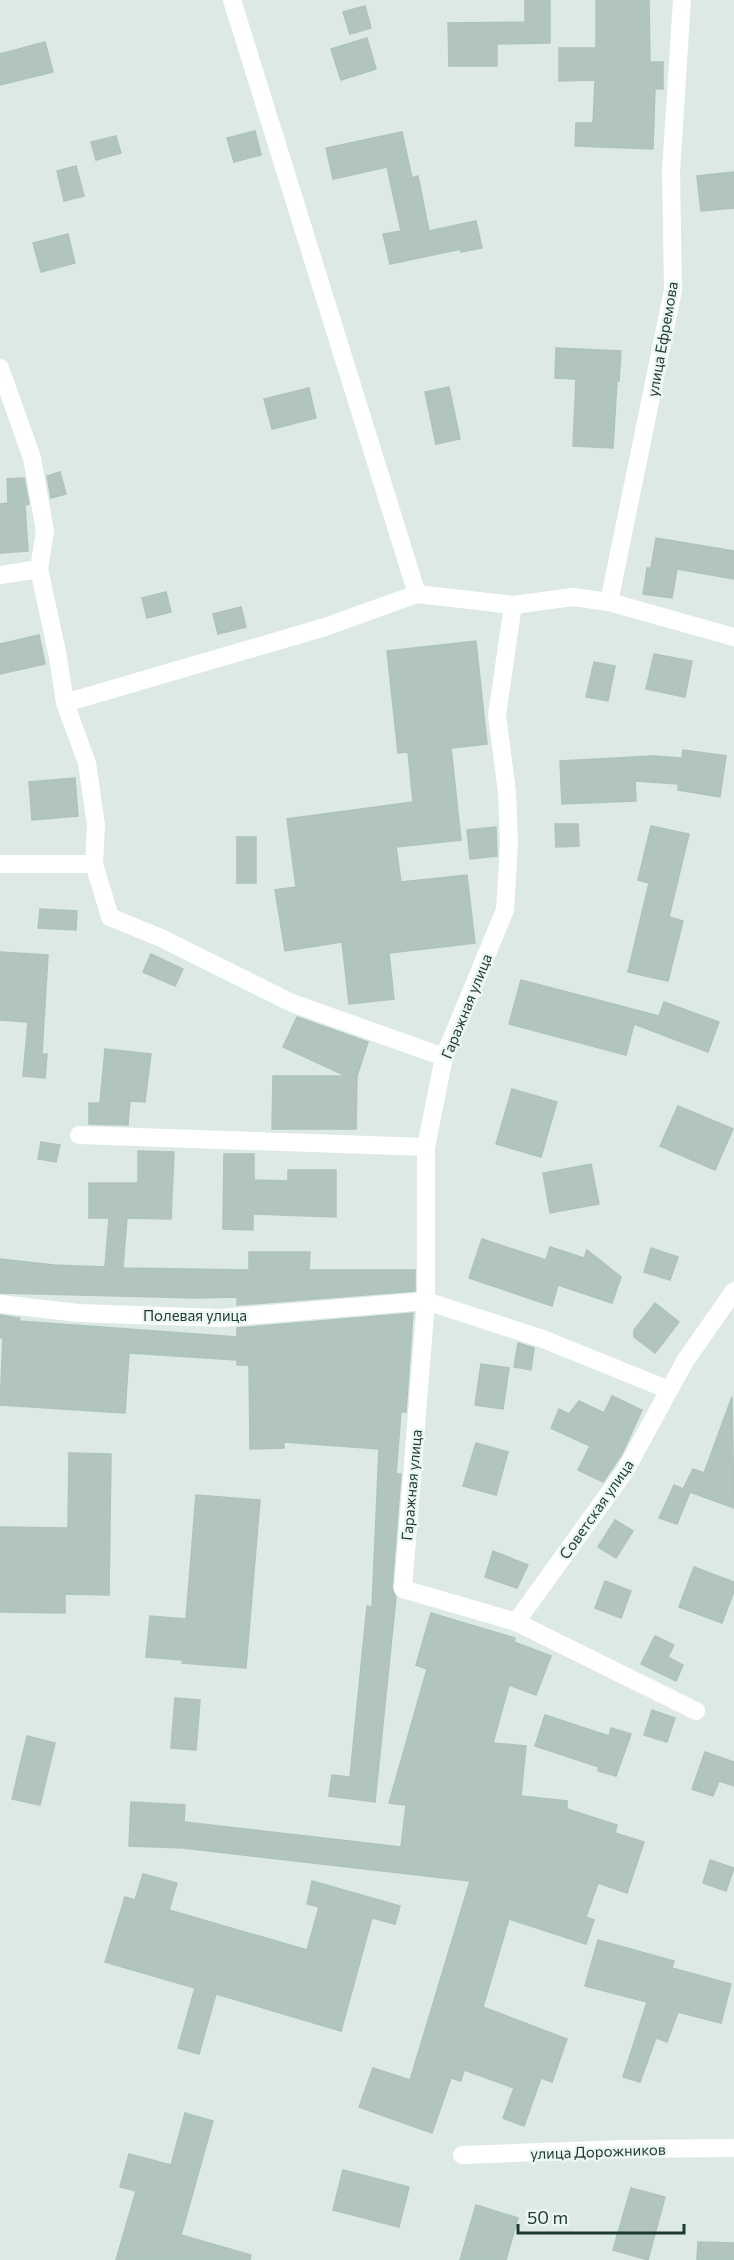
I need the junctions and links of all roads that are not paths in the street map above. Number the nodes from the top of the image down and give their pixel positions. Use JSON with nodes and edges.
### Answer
{"nodes":[{"id":1,"x":232,"y":0,"type":"edge"},
{"id":2,"x":682,"y":0,"type":"edge"},
{"id":3,"x":0,"y":368,"type":"edge"},
{"id":4,"x":39,"y":569,"type":"junction"},
{"id":5,"x":0,"y":575,"type":"edge"},
{"id":6,"x":417,"y":594,"type":"junction"},
{"id":7,"x":609,"y":602,"type":"junction"},
{"id":8,"x":513,"y":605,"type":"junction"},
{"id":9,"x":734,"y":637,"type":"edge"},
{"id":10,"x":65,"y":702,"type":"junction"},
{"id":11,"x":0,"y":864,"type":"edge"},
{"id":12,"x":94,"y":864,"type":"junction"},
{"id":13,"x":444,"y":1057,"type":"junction"},
{"id":14,"x":79,"y":1135,"type":"dead end"},
{"id":15,"x":426,"y":1148,"type":"junction"},
{"id":16,"x":734,"y":1291,"type":"edge"},
{"id":17,"x":426,"y":1301,"type":"junction"},
{"id":18,"x":0,"y":1304,"type":"edge"},
{"id":19,"x":669,"y":1390,"type":"junction"},
{"id":20,"x":516,"y":1622,"type":"junction"},
{"id":21,"x":696,"y":1711,"type":"dead end"},
{"id":22,"x":734,"y":2148,"type":"edge"},
{"id":23,"x":462,"y":2156,"type":"dead end"}],
"edges":[{"from":1,"to":6,"type":"street"},
{"from":2,"to":7,"type":"street","name":"улица Ефремова"},
{"from":3,"to":4,"type":"street"},
{"from":4,"to":5,"type":"street"},
{"from":4,"to":10,"type":"street"},
{"from":6,"to":8,"type":"street"},
{"from":6,"to":10,"type":"street"},
{"from":7,"to":8,"type":"street"},
{"from":7,"to":9,"type":"street"},
{"from":8,"to":13,"type":"street","name":"Гаражная улица"},
{"from":10,"to":12,"type":"street"},
{"from":11,"to":12,"type":"street"},
{"from":12,"to":13,"type":"street"},
{"from":13,"to":15,"type":"street","name":"Гаражная улица"},
{"from":14,"to":15,"type":"street"},
{"from":15,"to":17,"type":"street","name":"Гаражная улица"},
{"from":16,"to":19,"type":"street","name":"Советская улица"},
{"from":17,"to":18,"type":"street","name":"Полевая улица"},
{"from":17,"to":19,"type":"street"},
{"from":17,"to":20,"type":"street","name":"Гаражная улица"},
{"from":19,"to":20,"type":"street","name":"Советская улица"},
{"from":20,"to":21,"type":"street"},
{"from":22,"to":23,"type":"street","name":"улица Дорожников"}]}
